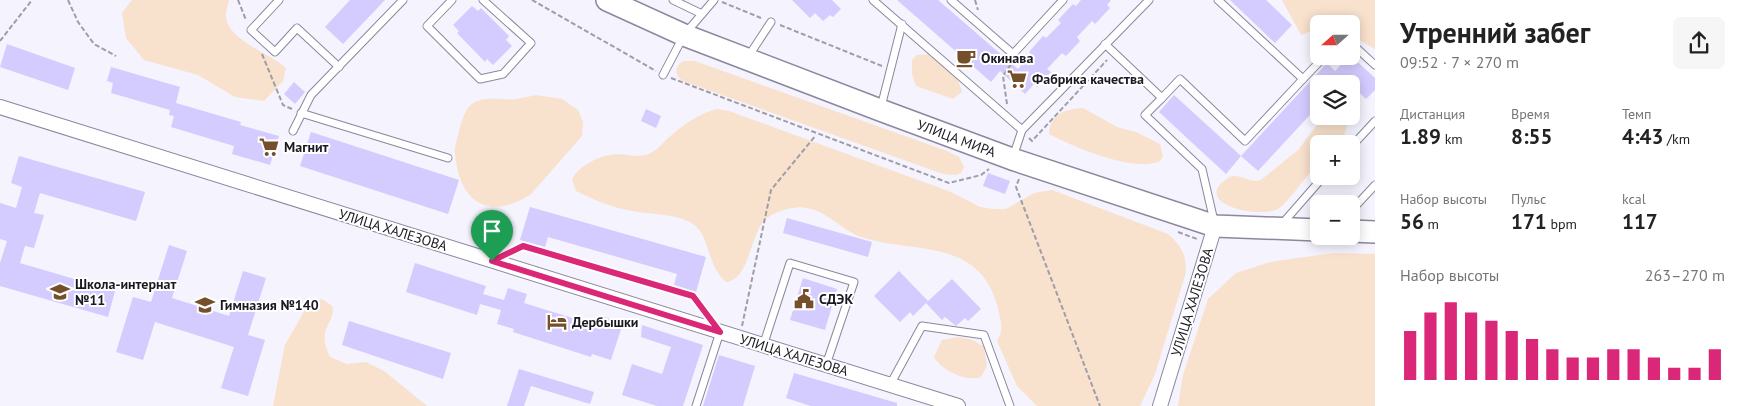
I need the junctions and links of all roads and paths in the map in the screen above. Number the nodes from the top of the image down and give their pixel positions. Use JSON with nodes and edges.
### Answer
{"nodes":[{"id":1,"x":32,"y":0,"type":"edge"},
{"id":2,"x":68,"y":0,"type":"edge"},
{"id":3,"x":238,"y":0,"type":"edge"},
{"id":4,"x":280,"y":0,"type":"edge"},
{"id":5,"x":403,"y":0,"type":"edge"},
{"id":6,"x":452,"y":0,"type":"edge"},
{"id":7,"x":484,"y":0,"type":"edge"},
{"id":8,"x":532,"y":0,"type":"edge"},
{"id":9,"x":607,"y":0,"type":"edge"},
{"id":10,"x":673,"y":0,"type":"edge"},
{"id":11,"x":716,"y":0,"type":"edge"},
{"id":12,"x":873,"y":0,"type":"edge"},
{"id":13,"x":951,"y":0,"type":"edge"},
{"id":14,"x":1063,"y":0,"type":"edge"},
{"id":15,"x":1149,"y":0,"type":"edge"},
{"id":16,"x":1218,"y":0,"type":"edge"},
{"id":17,"x":702,"y":14,"type":"junction"},
{"id":18,"x":771,"y":22,"type":"junction"},
{"id":19,"x":902,"y":24,"type":"junction"},
{"id":20,"x":251,"y":30,"type":"junction"},
{"id":21,"x":684,"y":35,"type":"junction"},
{"id":22,"x":0,"y":41,"type":"edge"},
{"id":23,"x":1105,"y":44,"type":"junction"},
{"id":24,"x":1360,"y":51,"type":"edge"},
{"id":25,"x":1114,"y":53,"type":"junction"},
{"id":26,"x":1013,"y":54,"type":"junction"},
{"id":27,"x":116,"y":56,"type":"dead end"},
{"id":28,"x":747,"y":59,"type":"junction"},
{"id":29,"x":1317,"y":65,"type":"edge"},
{"id":30,"x":1375,"y":65,"type":"edge"},
{"id":31,"x":339,"y":67,"type":"junction"},
{"id":32,"x":891,"y":70,"type":"junction"},
{"id":33,"x":662,"y":75,"type":"junction"},
{"id":34,"x":1304,"y":79,"type":"junction"},
{"id":35,"x":1162,"y":98,"type":"junction"},
{"id":36,"x":0,"y":107,"type":"edge"},
{"id":37,"x":880,"y":110,"type":"junction"},
{"id":38,"x":301,"y":113,"type":"junction"},
{"id":39,"x":1008,"y":119,"type":"junction"},
{"id":40,"x":1375,"y":120,"type":"edge"},
{"id":41,"x":1022,"y":130,"type":"junction"},
{"id":42,"x":293,"y":131,"type":"dead end"},
{"id":43,"x":817,"y":134,"type":"junction"},
{"id":44,"x":1360,"y":137,"type":"edge"},
{"id":45,"x":1032,"y":141,"type":"dead end"},
{"id":46,"x":448,"y":158,"type":"dead end"},
{"id":47,"x":1016,"y":167,"type":"junction"},
{"id":48,"x":991,"y":168,"type":"dead end"},
{"id":49,"x":1316,"y":185,"type":"edge"},
{"id":50,"x":1375,"y":185,"type":"edge"},
{"id":51,"x":1360,"y":201,"type":"edge"},
{"id":52,"x":1215,"y":226,"type":"junction"},
{"id":53,"x":1276,"y":229,"type":"junction"},
{"id":54,"x":1310,"y":230,"type":"edge"},
{"id":55,"x":1360,"y":231,"type":"edge"},
{"id":56,"x":1375,"y":232,"type":"edge"},
{"id":57,"x":492,"y":261,"type":"junction"},
{"id":58,"x":720,"y":332,"type":"junction"},
{"id":59,"x":740,"y":338,"type":"junction"},
{"id":60,"x":764,"y":346,"type":"junction"},
{"id":61,"x":826,"y":365,"type":"junction"},
{"id":62,"x":890,"y":385,"type":"junction"},
{"id":63,"x":696,"y":406,"type":"edge"},
{"id":64,"x":958,"y":406,"type":"edge"},
{"id":65,"x":1010,"y":406,"type":"edge"},
{"id":66,"x":1100,"y":406,"type":"edge"},
{"id":67,"x":1160,"y":406,"type":"edge"}],
"edges":[{"from":1,"to":22,"type":"path"},
{"from":2,"to":27,"type":"path"},
{"from":3,"to":20,"type":"path"},
{"from":4,"to":20,"type":"lane"},
{"from":5,"to":31,"type":"lane"},
{"from":6,"to":7,"type":"lane"},
{"from":8,"to":33,"type":"path"},
{"from":9,"to":21,"type":"main road","name":"УЛИЦА МИРА"},
{"from":10,"to":17,"type":"lane"},
{"from":11,"to":17,"type":"lane"},
{"from":11,"to":18,"type":"path"},
{"from":12,"to":19,"type":"lane"},
{"from":13,"to":26,"type":"lane"},
{"from":14,"to":26,"type":"lane"},
{"from":15,"to":23,"type":"lane"},
{"from":16,"to":34,"type":"lane"},
{"from":17,"to":21,"type":"lane"},
{"from":18,"to":28,"type":"lane"},
{"from":18,"to":32,"type":"path"},
{"from":19,"to":32,"type":"lane"},
{"from":19,"to":39,"type":"lane"},
{"from":20,"to":31,"type":"lane"},
{"from":20,"to":38,"type":"path"},
{"from":21,"to":28,"type":"main road","name":"УЛИЦА МИРА"},
{"from":21,"to":33,"type":"lane"},
{"from":23,"to":25,"type":"lane"},
{"from":23,"to":41,"type":"lane"},
{"from":24,"to":30,"type":"lane"},
{"from":25,"to":35,"type":"lane"},
{"from":25,"to":45,"type":"path"},
{"from":26,"to":39,"type":"path"},
{"from":28,"to":37,"type":"main road","name":"УЛИЦА МИРА"},
{"from":29,"to":34,"type":"lane"},
{"from":31,"to":38,"type":"lane"},
{"from":32,"to":37,"type":"lane"},
{"from":33,"to":43,"type":"path"},
{"from":34,"to":35,"type":"lane"},
{"from":35,"to":52,"type":"lane"},
{"from":36,"to":57,"type":"street","name":"УЛИЦА ХАЛЕЗОВА"},
{"from":37,"to":47,"type":"main road","name":"УЛИЦА МИРА"},
{"from":38,"to":42,"type":"lane"},
{"from":38,"to":46,"type":"lane"},
{"from":39,"to":41,"type":"lane"},
{"from":40,"to":44,"type":"lane"},
{"from":41,"to":47,"type":"lane"},
{"from":43,"to":48,"type":"path"},
{"from":43,"to":59,"type":"path"},
{"from":47,"to":52,"type":"main road","name":"УЛИЦА МИРА"},
{"from":47,"to":66,"type":"path"},
{"from":49,"to":53,"type":"lane"},
{"from":50,"to":51,"type":"lane"},
{"from":52,"to":53,"type":"main road","name":"УЛИЦА МИРА"},
{"from":52,"to":67,"type":"street","name":"УЛИЦА ХАЛЕЗОВА"},
{"from":53,"to":54,"type":"main road","name":"УЛИЦА МИРА"},
{"from":55,"to":56,"type":"main road"},
{"from":57,"to":58,"type":"street","name":"УЛИЦА ХАЛЕЗОВА"},
{"from":57,"to":58,"type":"lane"},
{"from":58,"to":59,"type":"street","name":"УЛИЦА ХАЛЕЗОВА"},
{"from":58,"to":63,"type":"lane"},
{"from":59,"to":60,"type":"street","name":"УЛИЦА ХАЛЕЗОВА"},
{"from":60,"to":61,"type":"street","name":"УЛИЦА ХАЛЕЗОВА"},
{"from":60,"to":61,"type":"lane"},
{"from":61,"to":62,"type":"street","name":"УЛИЦА ХАЛЕЗОВА"},
{"from":62,"to":64,"type":"street","name":"УЛИЦА ХАЛЕЗОВА"},
{"from":62,"to":65,"type":"lane"}]}
